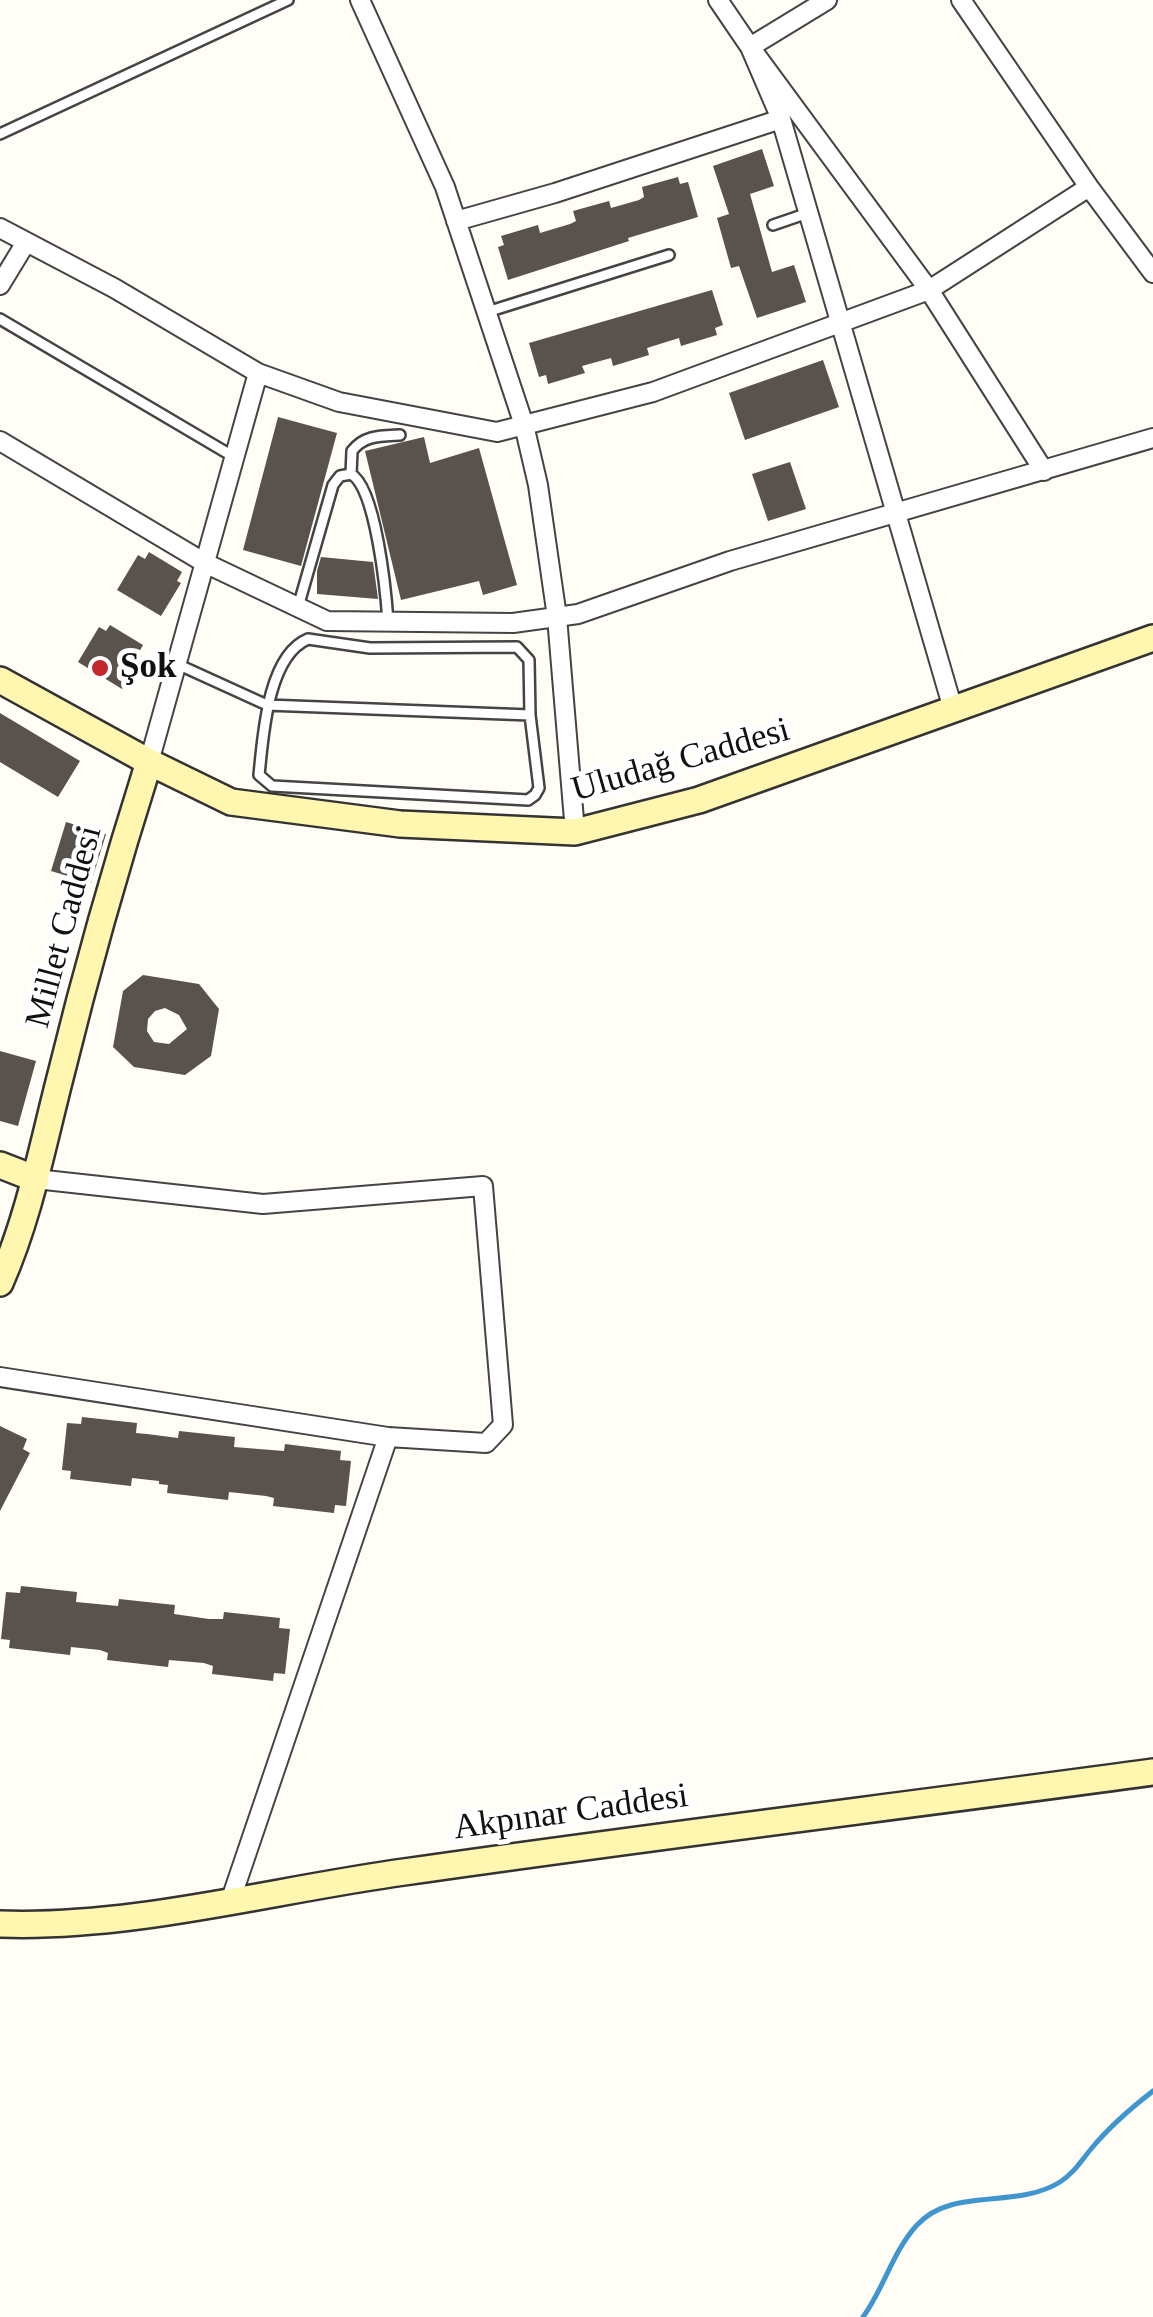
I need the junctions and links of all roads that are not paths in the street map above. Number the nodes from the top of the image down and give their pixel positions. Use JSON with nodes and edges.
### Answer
{"nodes":[{"id":1,"x":288,"y":0,"type":"edge"},
{"id":2,"x":360,"y":0,"type":"edge"},
{"id":3,"x":718,"y":0,"type":"edge"},
{"id":4,"x":827,"y":0,"type":"edge"},
{"id":5,"x":961,"y":0,"type":"edge"},
{"id":6,"x":750,"y":47,"type":"junction"},
{"id":7,"x":781,"y":120,"type":"junction"},
{"id":8,"x":0,"y":134,"type":"edge"},
{"id":9,"x":1088,"y":187,"type":"junction"},
{"id":10,"x":808,"y":212,"type":"junction"},
{"id":11,"x":456,"y":221,"type":"junction"},
{"id":12,"x":773,"y":225,"type":"dead end"},
{"id":13,"x":0,"y":228,"type":"edge"},
{"id":14,"x":25,"y":244,"type":"junction"},
{"id":15,"x":669,"y":255,"type":"dead end"},
{"id":16,"x":1153,"y":273,"type":"edge"},
{"id":17,"x":0,"y":285,"type":"edge"},
{"id":18,"x":929,"y":290,"type":"junction"},
{"id":19,"x":486,"y":312,"type":"junction"},
{"id":20,"x":0,"y":318,"type":"edge"},
{"id":21,"x":841,"y":324,"type":"junction"},
{"id":22,"x":258,"y":373,"type":"junction"},
{"id":23,"x":524,"y":425,"type":"junction"},
{"id":24,"x":400,"y":435,"type":"dead end"},
{"id":25,"x":1153,"y":438,"type":"edge"},
{"id":26,"x":0,"y":441,"type":"edge"},
{"id":27,"x":234,"y":458,"type":"junction"},
{"id":28,"x":1044,"y":471,"type":"junction"},
{"id":29,"x":351,"y":474,"type":"junction"},
{"id":30,"x":895,"y":512,"type":"junction"},
{"id":31,"x":205,"y":563,"type":"junction"},
{"id":32,"x":298,"y":607,"type":"junction"},
{"id":33,"x":557,"y":617,"type":"junction"},
{"id":34,"x":388,"y":622,"type":"junction"},
{"id":35,"x":1153,"y":638,"type":"edge"},
{"id":36,"x":177,"y":663,"type":"junction"},
{"id":37,"x":0,"y":680,"type":"edge"},
{"id":38,"x":266,"y":705,"type":"junction"},
{"id":39,"x":953,"y":709,"type":"junction"},
{"id":40,"x":530,"y":716,"type":"junction"},
{"id":41,"x":149,"y":762,"type":"junction"},
{"id":42,"x":575,"y":832,"type":"junction"},
{"id":43,"x":0,"y":1165,"type":"edge"},
{"id":44,"x":36,"y":1179,"type":"junction"},
{"id":45,"x":0,"y":1283,"type":"edge"},
{"id":46,"x":0,"y":1377,"type":"edge"},
{"id":47,"x":388,"y":1437,"type":"junction"},
{"id":48,"x":1153,"y":1772,"type":"edge"},
{"id":49,"x":231,"y":1899,"type":"junction"},
{"id":50,"x":0,"y":1924,"type":"edge"}],
"edges":[{"from":1,"to":8,"type":"lane"},
{"from":2,"to":11,"type":"street"},
{"from":3,"to":6,"type":"street"},
{"from":4,"to":6,"type":"street"},
{"from":5,"to":9,"type":"street"},
{"from":6,"to":7,"type":"street"},
{"from":6,"to":18,"type":"street"},
{"from":7,"to":10,"type":"street"},
{"from":7,"to":11,"type":"street"},
{"from":9,"to":16,"type":"street"},
{"from":9,"to":18,"type":"street"},
{"from":10,"to":12,"type":"lane"},
{"from":10,"to":21,"type":"street"},
{"from":11,"to":19,"type":"street"},
{"from":13,"to":14,"type":"street"},
{"from":14,"to":17,"type":"street"},
{"from":14,"to":22,"type":"street"},
{"from":15,"to":19,"type":"lane"},
{"from":18,"to":21,"type":"street"},
{"from":18,"to":28,"type":"street"},
{"from":19,"to":23,"type":"street"},
{"from":20,"to":27,"type":"lane"},
{"from":21,"to":23,"type":"street"},
{"from":21,"to":30,"type":"street"},
{"from":22,"to":23,"type":"street"},
{"from":22,"to":27,"type":"street"},
{"from":23,"to":33,"type":"street"},
{"from":24,"to":29,"type":"lane"},
{"from":25,"to":28,"type":"street"},
{"from":26,"to":31,"type":"street"},
{"from":27,"to":31,"type":"street"},
{"from":28,"to":30,"type":"street"},
{"from":29,"to":32,"type":"lane"},
{"from":29,"to":34,"type":"lane"},
{"from":30,"to":33,"type":"street"},
{"from":30,"to":39,"type":"street"},
{"from":31,"to":32,"type":"street"},
{"from":31,"to":36,"type":"street"},
{"from":32,"to":34,"type":"street"},
{"from":33,"to":34,"type":"street"},
{"from":33,"to":42,"type":"street"},
{"from":35,"to":39,"type":"street","name":"Uludağ Caddesi"},
{"from":36,"to":38,"type":"lane"},
{"from":36,"to":41,"type":"street"},
{"from":37,"to":41,"type":"street","name":"Uludağ Caddesi"},
{"from":38,"to":40,"type":"lane"},
{"from":38,"to":40,"type":"lane"},
{"from":38,"to":40,"type":"lane"},
{"from":39,"to":42,"type":"street","name":"Uludağ Caddesi"},
{"from":41,"to":42,"type":"street","name":"Uludağ Caddesi"},
{"from":41,"to":44,"type":"street","name":"Millet Caddesi"},
{"from":43,"to":44,"type":"street"},
{"from":44,"to":45,"type":"street","name":"Millet Caddesi"},
{"from":44,"to":47,"type":"street"},
{"from":46,"to":47,"type":"street"},
{"from":47,"to":49,"type":"street"},
{"from":48,"to":49,"type":"street","name":"Akpınar Caddesi"},
{"from":49,"to":50,"type":"street","name":"Akpınar Caddesi"}]}
